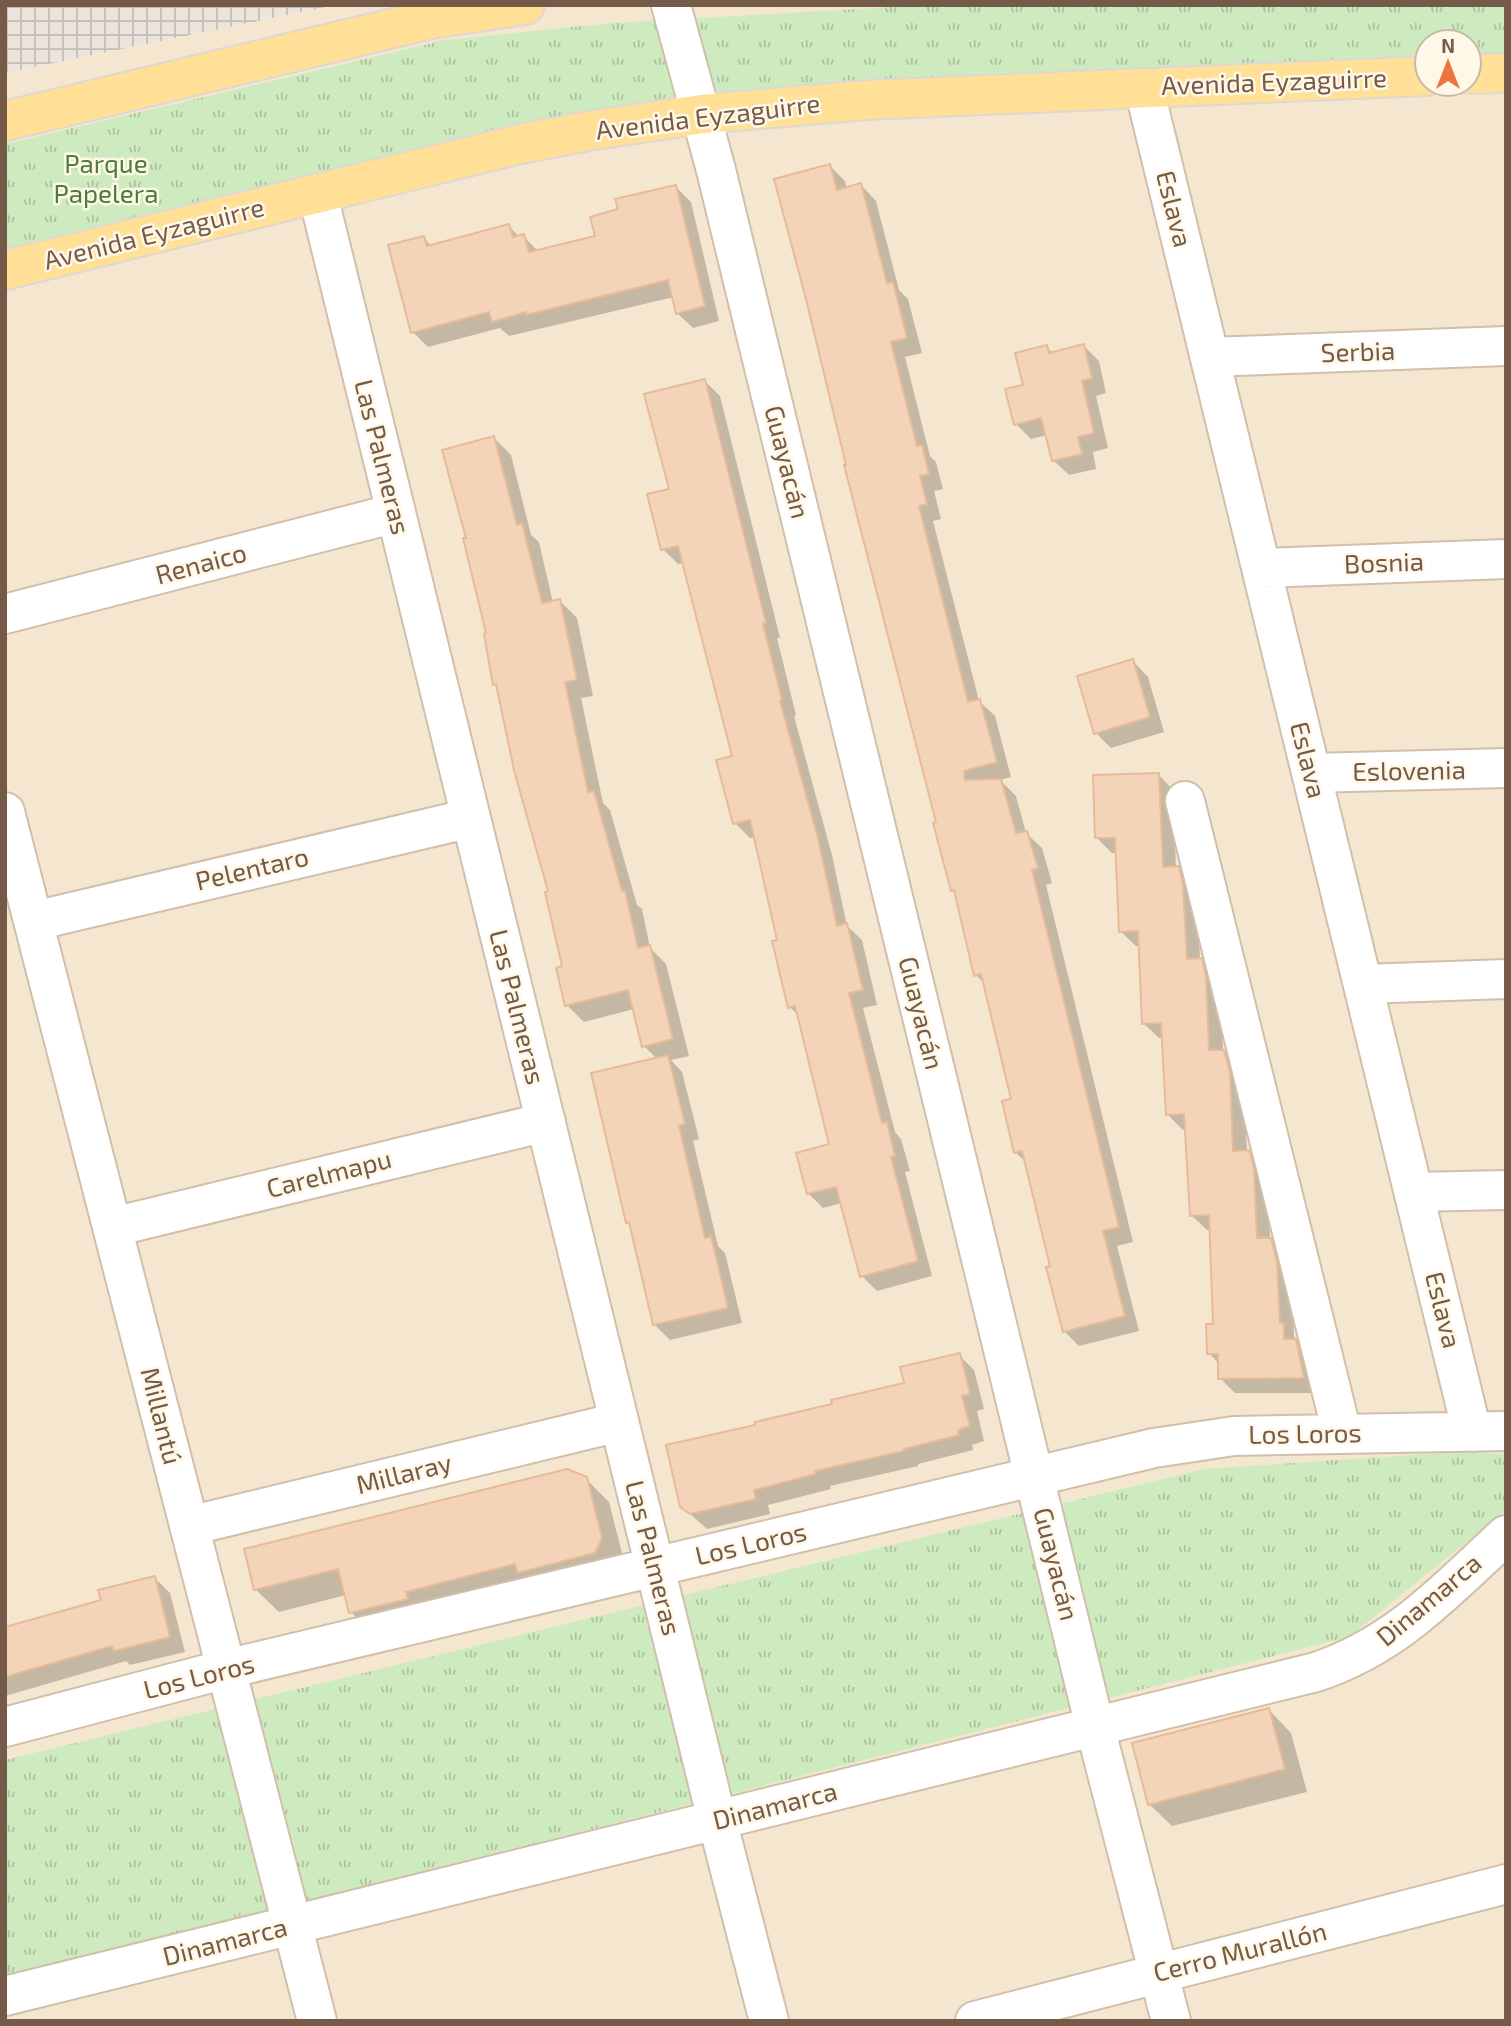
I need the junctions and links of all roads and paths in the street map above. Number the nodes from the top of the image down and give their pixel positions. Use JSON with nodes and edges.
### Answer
{"nodes":[{"id":1,"x":525,"y":5,"type":"edge"},
{"id":2,"x":671,"y":5,"type":"edge"},
{"id":3,"x":1413,"y":77,"type":"edge"},
{"id":4,"x":1144,"y":88,"type":"junction"},
{"id":5,"x":702,"y":114,"type":"junction"},
{"id":6,"x":5,"y":121,"type":"edge"},
{"id":7,"x":318,"y":194,"type":"junction"},
{"id":8,"x":5,"y":270,"type":"edge"},
{"id":9,"x":1506,"y":346,"type":"edge"},
{"id":10,"x":1210,"y":357,"type":"junction"},
{"id":11,"x":396,"y":513,"type":"junction"},
{"id":12,"x":1506,"y":559,"type":"edge"},
{"id":13,"x":1262,"y":568,"type":"junction"},
{"id":14,"x":5,"y":614,"type":"edge"},
{"id":15,"x":1506,"y":768,"type":"edge"},
{"id":16,"x":1312,"y":773,"type":"junction"},
{"id":17,"x":1185,"y":801,"type":"dead end"},
{"id":18,"x":5,"y":811,"type":"edge"},
{"id":19,"x":471,"y":818,"type":"junction"},
{"id":20,"x":34,"y":921,"type":"junction"},
{"id":21,"x":1506,"y":979,"type":"edge"},
{"id":22,"x":1363,"y":984,"type":"junction"},
{"id":23,"x":546,"y":1122,"type":"junction"},
{"id":24,"x":1506,"y":1190,"type":"edge"},
{"id":25,"x":1414,"y":1192,"type":"junction"},
{"id":26,"x":113,"y":1227,"type":"junction"},
{"id":27,"x":619,"y":1422,"type":"junction"},
{"id":28,"x":1489,"y":1431,"type":"edge"},
{"id":29,"x":1342,"y":1433,"type":"junction"},
{"id":30,"x":1034,"y":1476,"type":"junction"},
{"id":31,"x":190,"y":1526,"type":"junction"},
{"id":32,"x":1506,"y":1535,"type":"edge"},
{"id":33,"x":655,"y":1567,"type":"junction"},
{"id":34,"x":226,"y":1669,"type":"junction"},
{"id":35,"x":5,"y":1727,"type":"edge"},
{"id":36,"x":1095,"y":1727,"type":"junction"},
{"id":37,"x":717,"y":1820,"type":"junction"},
{"id":38,"x":1506,"y":1884,"type":"edge"},
{"id":39,"x":293,"y":1925,"type":"junction"},
{"id":40,"x":1158,"y":1973,"type":"junction"},
{"id":41,"x":5,"y":1996,"type":"edge"},
{"id":42,"x":317,"y":2021,"type":"edge"},
{"id":43,"x":769,"y":2021,"type":"edge"},
{"id":44,"x":975,"y":2021,"type":"edge"},
{"id":45,"x":1171,"y":2021,"type":"edge"}],
"edges":[{"from":1,"to":6,"type":"main road"},
{"from":2,"to":5,"type":"street","name":"Guayacán"},
{"from":3,"to":4,"type":"main road","name":"Avenida Eyzaguirre"},
{"from":4,"to":5,"type":"main road","name":"Avenida Eyzaguirre"},
{"from":4,"to":10,"type":"street","name":"Eslava"},
{"from":5,"to":7,"type":"main road","name":"Avenida Eyzaguirre"},
{"from":5,"to":30,"type":"street","name":"Guayacán"},
{"from":7,"to":8,"type":"main road","name":"Avenida Eyzaguirre"},
{"from":7,"to":11,"type":"street","name":"Las Palmeras"},
{"from":9,"to":10,"type":"street","name":"Serbia"},
{"from":10,"to":13,"type":"street","name":"Eslava"},
{"from":11,"to":14,"type":"street","name":"Renaico"},
{"from":11,"to":19,"type":"street","name":"Las Palmeras"},
{"from":12,"to":13,"type":"street","name":"Bosnia"},
{"from":13,"to":16,"type":"street","name":"Eslava"},
{"from":15,"to":16,"type":"street","name":"Eslovenia"},
{"from":16,"to":22,"type":"street","name":"Eslava"},
{"from":17,"to":29,"type":"street"},
{"from":18,"to":20,"type":"street","name":"Millantú"},
{"from":19,"to":20,"type":"street","name":"Pelentaro"},
{"from":19,"to":23,"type":"street","name":"Las Palmeras"},
{"from":20,"to":26,"type":"street","name":"Millantú"},
{"from":21,"to":22,"type":"street"},
{"from":22,"to":25,"type":"street","name":"Eslava"},
{"from":23,"to":26,"type":"street","name":"Carelmapu"},
{"from":23,"to":27,"type":"street","name":"Las Palmeras"},
{"from":24,"to":25,"type":"street"},
{"from":25,"to":28,"type":"street","name":"Eslava"},
{"from":26,"to":31,"type":"street","name":"Millantú"},
{"from":27,"to":31,"type":"street","name":"Millaray"},
{"from":27,"to":33,"type":"street","name":"Las Palmeras"},
{"from":28,"to":29,"type":"street","name":"Los Loros"},
{"from":29,"to":30,"type":"street","name":"Los Loros"},
{"from":30,"to":33,"type":"street","name":"Los Loros"},
{"from":30,"to":36,"type":"street","name":"Guayacán"},
{"from":31,"to":34,"type":"street","name":"Millantú"},
{"from":32,"to":36,"type":"street","name":"Dinamarca"},
{"from":33,"to":34,"type":"street","name":"Los Loros"},
{"from":33,"to":37,"type":"street","name":"Las Palmeras"},
{"from":34,"to":35,"type":"street","name":"Los Loros"},
{"from":34,"to":39,"type":"street","name":"Millantú"},
{"from":36,"to":37,"type":"street","name":"Dinamarca"},
{"from":36,"to":40,"type":"street","name":"Guayacán"},
{"from":37,"to":39,"type":"street","name":"Dinamarca"},
{"from":37,"to":43,"type":"street","name":"Las Palmeras"},
{"from":38,"to":40,"type":"street","name":"Cerro Murallón"},
{"from":39,"to":41,"type":"street","name":"Dinamarca"},
{"from":39,"to":42,"type":"street","name":"Millantú"},
{"from":40,"to":44,"type":"street","name":"Cerro Murallón"},
{"from":40,"to":45,"type":"street","name":"Guayacán"}]}
